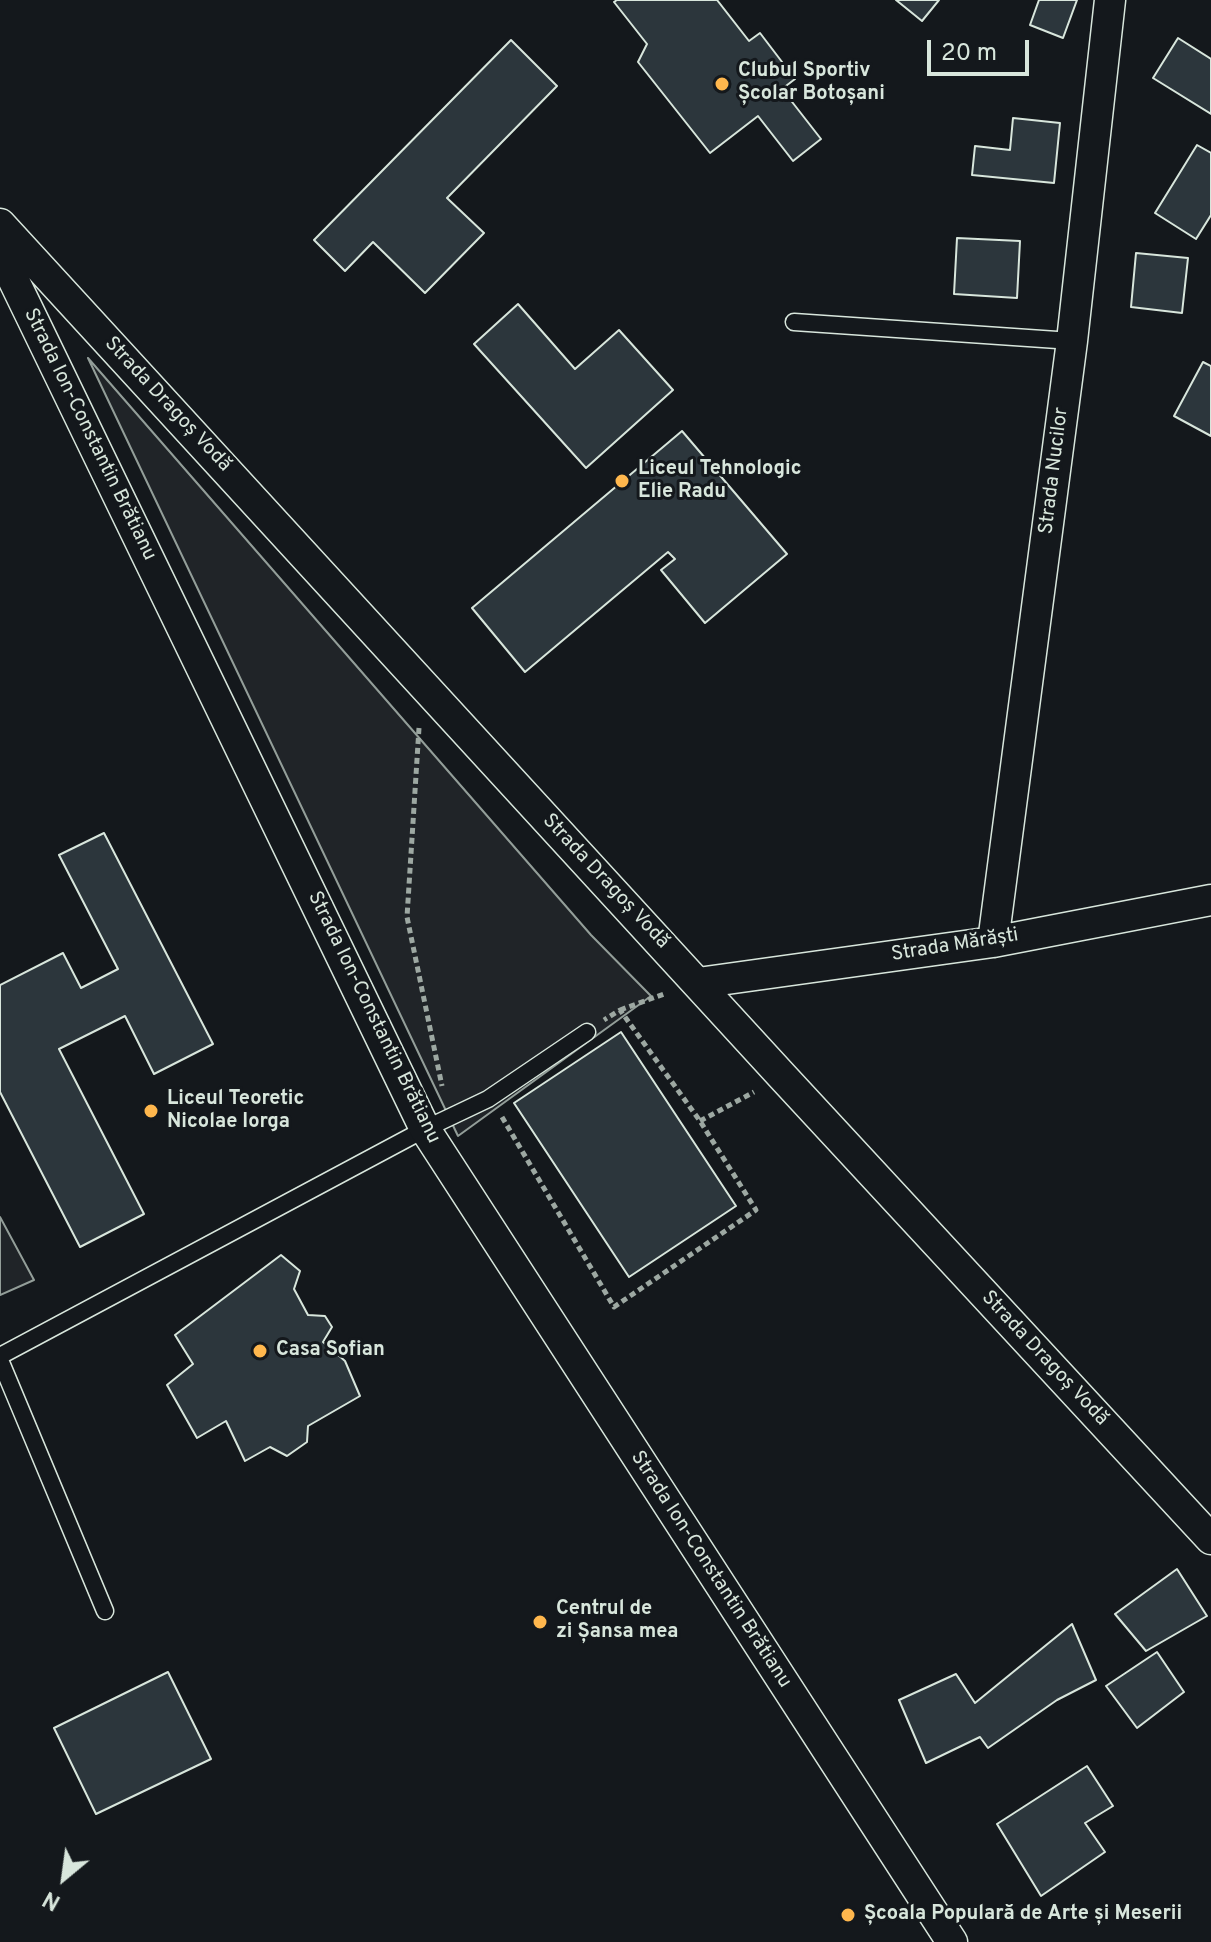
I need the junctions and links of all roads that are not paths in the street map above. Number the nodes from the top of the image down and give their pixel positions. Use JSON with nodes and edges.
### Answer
{"nodes":[{"id":1,"x":1110,"y":0,"type":"edge"},
{"id":2,"x":0,"y":224,"type":"edge"},
{"id":3,"x":0,"y":252,"type":"edge"},
{"id":4,"x":794,"y":322,"type":"dead end"},
{"id":5,"x":1072,"y":341,"type":"junction"},
{"id":6,"x":1211,"y":900,"type":"edge"},
{"id":7,"x":993,"y":942,"type":"junction"},
{"id":8,"x":698,"y":983,"type":"junction"},
{"id":9,"x":587,"y":1032,"type":"road end"},
{"id":10,"x":437,"y":1123,"type":"junction"},
{"id":11,"x":0,"y":1358,"type":"edge"},
{"id":12,"x":1211,"y":1539,"type":"edge"},
{"id":13,"x":105,"y":1611,"type":"dead end"},
{"id":14,"x":952,"y":1942,"type":"edge"}],
"edges":[{"from":1,"to":5,"type":"street","name":"Strada Nucilor"},
{"from":2,"to":8,"type":"street","name":"Strada Dragoș Vodă"},
{"from":3,"to":10,"type":"street","name":"Strada Ion-Constantin Brătianu"},
{"from":4,"to":5,"type":"lane"},
{"from":5,"to":7,"type":"street","name":"Strada Nucilor"},
{"from":6,"to":7,"type":"street","name":"Strada Mărăști"},
{"from":7,"to":8,"type":"street","name":"Strada Mărăști"},
{"from":8,"to":12,"type":"street","name":"Strada Dragoș Vodă"},
{"from":9,"to":10,"type":"lane"},
{"from":10,"to":11,"type":"lane"},
{"from":10,"to":14,"type":"street","name":"Strada Ion-Constantin Brătianu"},
{"from":11,"to":13,"type":"lane"}]}
